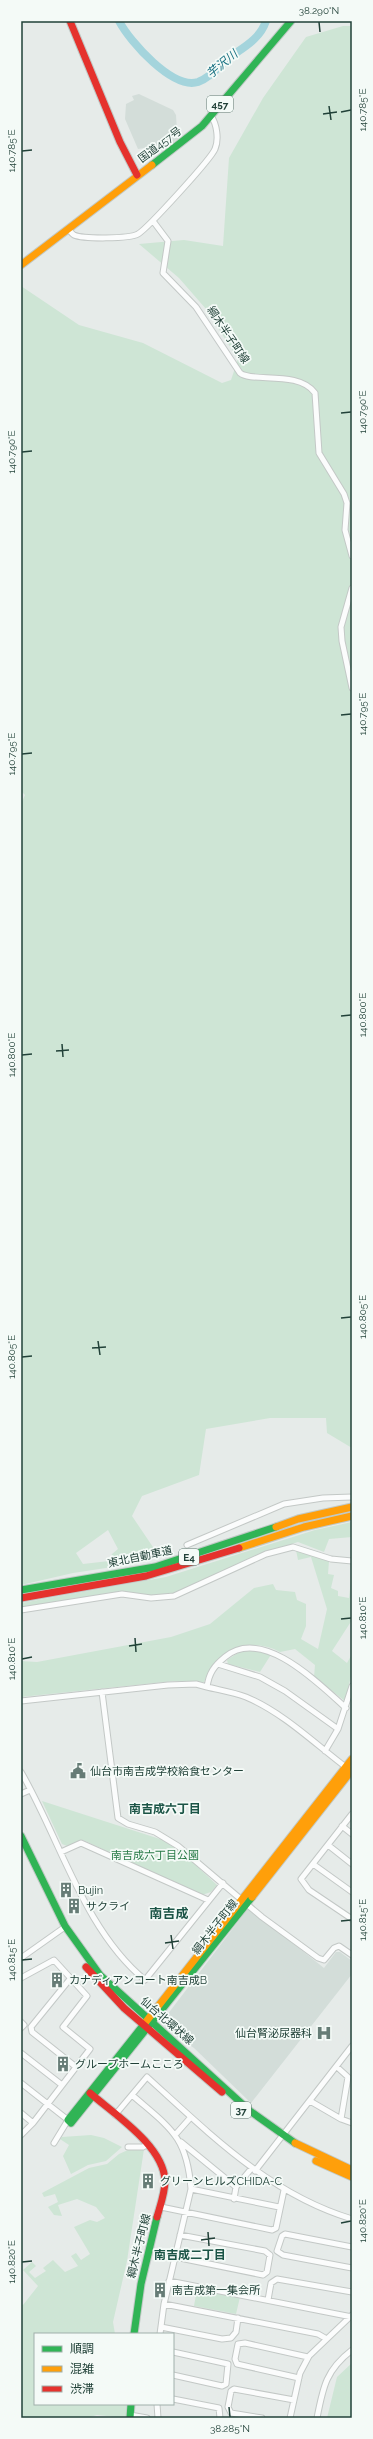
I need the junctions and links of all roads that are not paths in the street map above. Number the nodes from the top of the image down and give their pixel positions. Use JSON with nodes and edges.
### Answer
{"nodes":[{"id":1,"x":70,"y":21,"type":"edge"},
{"id":2,"x":291,"y":21,"type":"edge"},
{"id":3,"x":211,"y":116,"type":"junction"},
{"id":4,"x":137,"y":175,"type":"junction"},
{"id":5,"x":152,"y":220,"type":"junction"},
{"id":6,"x":68,"y":229,"type":"junction"},
{"id":7,"x":21,"y":264,"type":"edge"},
{"id":8,"x":352,"y":556,"type":"edge"},
{"id":9,"x":352,"y":588,"type":"edge"},
{"id":10,"x":352,"y":688,"type":"edge"},
{"id":11,"x":352,"y":1497,"type":"edge"},
{"id":12,"x":352,"y":1508,"type":"edge"},
{"id":13,"x":352,"y":1516,"type":"edge"},
{"id":14,"x":187,"y":1545,"type":"dead end"},
{"id":15,"x":352,"y":1561,"type":"edge"},
{"id":16,"x":21,"y":1590,"type":"edge"},
{"id":17,"x":21,"y":1598,"type":"edge"},
{"id":18,"x":21,"y":1610,"type":"edge"},
{"id":19,"x":218,"y":1664,"type":"junction"},
{"id":20,"x":352,"y":1686,"type":"edge"},
{"id":21,"x":206,"y":1687,"type":"junction"},
{"id":22,"x":102,"y":1692,"type":"junction"},
{"id":23,"x":21,"y":1701,"type":"edge"},
{"id":24,"x":346,"y":1708,"type":"junction"},
{"id":25,"x":338,"y":1729,"type":"junction"},
{"id":26,"x":325,"y":1751,"type":"junction"},
{"id":27,"x":352,"y":1759,"type":"edge"},
{"id":28,"x":351,"y":1770,"type":"edge"},
{"id":29,"x":21,"y":1772,"type":"edge"},
{"id":30,"x":30,"y":1790,"type":"junction"},
{"id":31,"x":21,"y":1794,"type":"edge"},
{"id":32,"x":352,"y":1814,"type":"edge"},
{"id":33,"x":342,"y":1826,"type":"junction"},
{"id":34,"x":352,"y":1834,"type":"edge"},
{"id":35,"x":21,"y":1836,"type":"edge"},
{"id":36,"x":328,"y":1844,"type":"junction"},
{"id":37,"x":21,"y":1848,"type":"edge"},
{"id":38,"x":61,"y":1852,"type":"junction"},
{"id":39,"x":313,"y":1864,"type":"junction"},
{"id":40,"x":352,"y":1864,"type":"edge"},
{"id":41,"x":223,"y":1884,"type":"junction"},
{"id":42,"x":352,"y":1892,"type":"edge"},
{"id":43,"x":208,"y":1900,"type":"junction"},
{"id":44,"x":245,"y":1902,"type":"junction"},
{"id":45,"x":352,"y":1919,"type":"edge"},
{"id":46,"x":62,"y":1929,"type":"junction"},
{"id":47,"x":29,"y":1953,"type":"junction"},
{"id":48,"x":352,"y":1954,"type":"edge"},
{"id":49,"x":21,"y":1955,"type":"edge"},
{"id":50,"x":21,"y":1958,"type":"edge"},
{"id":51,"x":21,"y":1978,"type":"edge"},
{"id":52,"x":70,"y":1979,"type":"junction"},
{"id":53,"x":21,"y":2022,"type":"edge"},
{"id":54,"x":148,"y":2024,"type":"junction"},
{"id":55,"x":21,"y":2028,"type":"edge"},
{"id":56,"x":352,"y":2046,"type":"edge"},
{"id":57,"x":21,"y":2053,"type":"edge"},
{"id":58,"x":76,"y":2066,"type":"junction"},
{"id":59,"x":337,"y":2067,"type":"junction"},
{"id":60,"x":21,"y":2083,"type":"edge"},
{"id":61,"x":62,"y":2085,"type":"junction"},
{"id":62,"x":92,"y":2095,"type":"junction"},
{"id":63,"x":132,"y":2095,"type":"junction"},
{"id":64,"x":310,"y":2101,"type":"junction"},
{"id":65,"x":47,"y":2105,"type":"junction"},
{"id":66,"x":21,"y":2113,"type":"edge"},
{"id":67,"x":115,"y":2115,"type":"junction"},
{"id":68,"x":191,"y":2117,"type":"junction"},
{"id":69,"x":341,"y":2119,"type":"junction"},
{"id":70,"x":68,"y":2120,"type":"junction"},
{"id":71,"x":33,"y":2123,"type":"junction"},
{"id":72,"x":352,"y":2123,"type":"edge"},
{"id":73,"x":21,"y":2135,"type":"edge"},
{"id":74,"x":175,"y":2135,"type":"junction"},
{"id":75,"x":281,"y":2137,"type":"junction"},
{"id":76,"x":181,"y":2142,"type":"junction"},
{"id":77,"x":54,"y":2143,"type":"dead end"},
{"id":78,"x":148,"y":2144,"type":"junction"},
{"id":79,"x":128,"y":2147,"type":"dead end"},
{"id":80,"x":253,"y":2170,"type":"junction"},
{"id":81,"x":352,"y":2170,"type":"edge"},
{"id":82,"x":352,"y":2177,"type":"edge"},
{"id":83,"x":236,"y":2187,"type":"junction"},
{"id":84,"x":191,"y":2189,"type":"junction"},
{"id":85,"x":284,"y":2190,"type":"junction"},
{"id":86,"x":234,"y":2199,"type":"junction"},
{"id":87,"x":161,"y":2207,"type":"junction"},
{"id":88,"x":280,"y":2207,"type":"junction"},
{"id":89,"x":186,"y":2212,"type":"junction"},
{"id":90,"x":352,"y":2219,"type":"edge"},
{"id":91,"x":180,"y":2235,"type":"junction"},
{"id":92,"x":352,"y":2247,"type":"edge"},
{"id":93,"x":175,"y":2257,"type":"junction"},
{"id":94,"x":352,"y":2268,"type":"edge"},
{"id":95,"x":169,"y":2281,"type":"junction"},
{"id":96,"x":352,"y":2292,"type":"edge"},
{"id":97,"x":268,"y":2300,"type":"junction"},
{"id":98,"x":164,"y":2304,"type":"junction"},
{"id":99,"x":352,"y":2316,"type":"edge"},
{"id":100,"x":238,"y":2318,"type":"junction"},
{"id":101,"x":161,"y":2327,"type":"junction"},
{"id":102,"x":134,"y":2333,"type":"edge"},
{"id":103,"x":160,"y":2333,"type":"edge"},
{"id":104,"x":326,"y":2338,"type":"junction"},
{"id":105,"x":352,"y":2350,"type":"edge"},
{"id":106,"x":174,"y":2352,"type":"edge"},
{"id":107,"x":308,"y":2357,"type":"junction"},
{"id":108,"x":174,"y":2376,"type":"edge"},
{"id":109,"x":299,"y":2378,"type":"junction"},
{"id":110,"x":174,"y":2399,"type":"edge"},
{"id":111,"x":294,"y":2400,"type":"junction"},
{"id":112,"x":131,"y":2405,"type":"edge"},
{"id":113,"x":157,"y":2405,"type":"edge"},
{"id":114,"x":130,"y":2416,"type":"edge"},
{"id":115,"x":147,"y":2418,"type":"edge"},
{"id":116,"x":158,"y":2418,"type":"edge"},
{"id":117,"x":220,"y":2418,"type":"edge"},
{"id":118,"x":262,"y":2418,"type":"edge"},
{"id":119,"x":290,"y":2418,"type":"edge"},
{"id":120,"x":317,"y":2418,"type":"edge"}],
"edges":[{"from":1,"to":4,"type":"main road"},
{"from":2,"to":3,"type":"main road","name":"国道457号","number":"457"},
{"from":3,"to":4,"type":"main road","name":"国道457号","number":"457"},
{"from":3,"to":5,"type":"street"},
{"from":4,"to":6,"type":"main road","name":"国道457号","number":"457"},
{"from":5,"to":6,"type":"street"},
{"from":5,"to":8,"type":"street","name":"綱木半子町線"},
{"from":6,"to":7,"type":"main road","name":"国道457号","number":"457"},
{"from":9,"to":10,"type":"street"},
{"from":11,"to":14,"type":"street"},
{"from":12,"to":16,"type":"main road","name":"東北自動車道","number":"E4"},
{"from":13,"to":17,"type":"main road","name":"東北自動車道","number":"E4"},
{"from":15,"to":18,"type":"street"},
{"from":19,"to":21,"type":"street"},
{"from":19,"to":24,"type":"street"},
{"from":19,"to":25,"type":"street"},
{"from":20,"to":24,"type":"street"},
{"from":21,"to":22,"type":"street"},
{"from":21,"to":26,"type":"street"},
{"from":22,"to":23,"type":"street"},
{"from":22,"to":41,"type":"street"},
{"from":24,"to":25,"type":"street"},
{"from":25,"to":26,"type":"street"},
{"from":26,"to":28,"type":"street"},
{"from":27,"to":28,"type":"main road"},
{"from":28,"to":44,"type":"main road"},
{"from":29,"to":30,"type":"street"},
{"from":30,"to":31,"type":"street"},
{"from":30,"to":38,"type":"street"},
{"from":32,"to":33,"type":"street"},
{"from":33,"to":34,"type":"street"},
{"from":33,"to":36,"type":"street"},
{"from":35,"to":54,"type":"main road","name":"仙台北環状線","number":"37"},
{"from":36,"to":39,"type":"street"},
{"from":36,"to":40,"type":"street"},
{"from":37,"to":46,"type":"main road","name":"仙台北環状線","number":"37"},
{"from":38,"to":43,"type":"street"},
{"from":38,"to":43,"type":"street"},
{"from":39,"to":42,"type":"street"},
{"from":39,"to":45,"type":"street"},
{"from":41,"to":43,"type":"street"},
{"from":41,"to":44,"type":"street"},
{"from":44,"to":48,"type":"street"},
{"from":44,"to":54,"type":"main road"},
{"from":46,"to":47,"type":"street"},
{"from":46,"to":54,"type":"main road","name":"仙台北環状線","number":"37"},
{"from":47,"to":49,"type":"street"},
{"from":47,"to":50,"type":"street"},
{"from":51,"to":52,"type":"street"},
{"from":52,"to":58,"type":"street"},
{"from":52,"to":58,"type":"street"},
{"from":53,"to":55,"type":"street"},
{"from":54,"to":62,"type":"main road"},
{"from":54,"to":75,"type":"main road","name":"仙台北環状線","number":"37"},
{"from":56,"to":59,"type":"street"},
{"from":57,"to":61,"type":"street"},
{"from":58,"to":61,"type":"street"},
{"from":59,"to":64,"type":"street"},
{"from":59,"to":69,"type":"street"},
{"from":60,"to":65,"type":"street"},
{"from":61,"to":65,"type":"street"},
{"from":62,"to":67,"type":"main road","name":"綱木半子町線"},
{"from":62,"to":70,"type":"main road"},
{"from":63,"to":67,"type":"street"},
{"from":63,"to":68,"type":"street"},
{"from":63,"to":74,"type":"street"},
{"from":64,"to":69,"type":"street"},
{"from":64,"to":75,"type":"street"},
{"from":65,"to":70,"type":"street"},
{"from":65,"to":71,"type":"street"},
{"from":66,"to":71,"type":"street"},
{"from":67,"to":78,"type":"main road","name":"綱木半子町線"},
{"from":68,"to":74,"type":"street"},
{"from":68,"to":80,"type":"street"},
{"from":69,"to":72,"type":"street"},
{"from":70,"to":77,"type":"street"},
{"from":71,"to":73,"type":"street"},
{"from":74,"to":76,"type":"street"},
{"from":75,"to":80,"type":"street"},
{"from":75,"to":81,"type":"main road","name":"仙台北環状線","number":"37"},
{"from":75,"to":82,"type":"main road","name":"仙台北環状線","number":"37"},
{"from":76,"to":83,"type":"street"},
{"from":76,"to":84,"type":"street"},
{"from":78,"to":79,"type":"street"},
{"from":78,"to":87,"type":"main road","name":"綱木半子町線"},
{"from":80,"to":83,"type":"street"},
{"from":80,"to":85,"type":"street"},
{"from":83,"to":86,"type":"street"},
{"from":84,"to":86,"type":"street"},
{"from":84,"to":89,"type":"street"},
{"from":85,"to":88,"type":"street"},
{"from":85,"to":90,"type":"street"},
{"from":86,"to":88,"type":"street"},
{"from":87,"to":89,"type":"street"},
{"from":87,"to":102,"type":"main road","name":"綱木半子町線"},
{"from":88,"to":89,"type":"street"},
{"from":89,"to":91,"type":"street"},
{"from":91,"to":93,"type":"street"},
{"from":91,"to":93,"type":"street"},
{"from":92,"to":94,"type":"street"},
{"from":93,"to":95,"type":"street"},
{"from":95,"to":97,"type":"street"},
{"from":95,"to":98,"type":"street"},
{"from":96,"to":97,"type":"street"},
{"from":97,"to":99,"type":"street"},
{"from":98,"to":100,"type":"street"},
{"from":98,"to":101,"type":"street"},
{"from":99,"to":104,"type":"street"},
{"from":100,"to":101,"type":"street"},
{"from":100,"to":104,"type":"street"},
{"from":101,"to":103,"type":"street"},
{"from":104,"to":107,"type":"street"},
{"from":105,"to":120,"type":"street"},
{"from":106,"to":108,"type":"street"},
{"from":107,"to":109,"type":"street"},
{"from":107,"to":109,"type":"street"},
{"from":109,"to":111,"type":"street"},
{"from":110,"to":117,"type":"street"},
{"from":111,"to":118,"type":"street"},
{"from":111,"to":119,"type":"street"},
{"from":112,"to":114,"type":"main road"},
{"from":113,"to":116,"type":"street"},
{"from":114,"to":115,"type":"street"}]}
